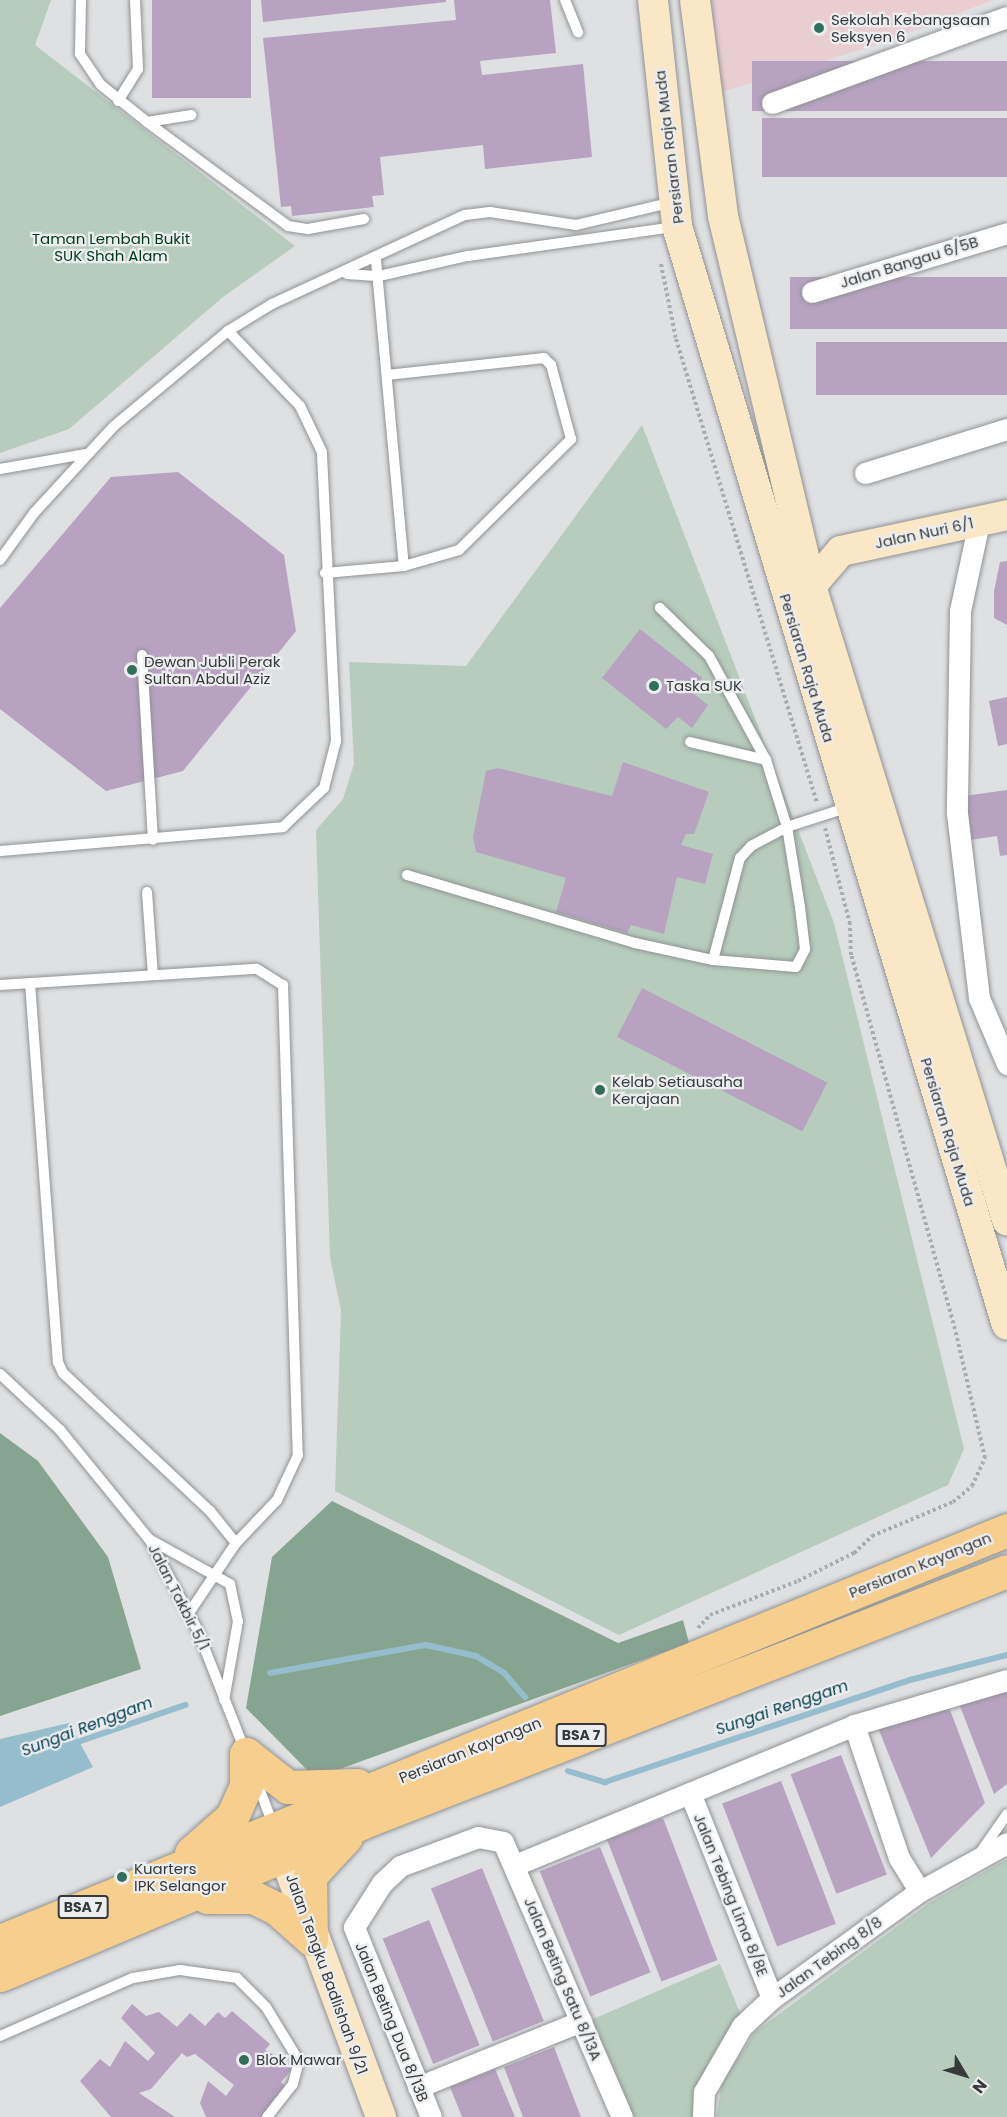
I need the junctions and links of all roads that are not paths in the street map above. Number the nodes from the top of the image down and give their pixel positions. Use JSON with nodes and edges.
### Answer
{"nodes":[{"id":1,"x":81,"y":0,"type":"edge"},
{"id":2,"x":135,"y":0,"type":"edge"},
{"id":3,"x":565,"y":0,"type":"edge"},
{"id":4,"x":653,"y":0,"type":"edge"},
{"id":5,"x":695,"y":0,"type":"edge"},
{"id":6,"x":1007,"y":17,"type":"edge"},
{"id":7,"x":578,"y":33,"type":"dead end"},
{"id":8,"x":118,"y":101,"type":"junction"},
{"id":9,"x":772,"y":103,"type":"dead end"},
{"id":10,"x":191,"y":115,"type":"dead end"},
{"id":11,"x":147,"y":122,"type":"junction"},
{"id":12,"x":722,"y":203,"type":"junction"},
{"id":13,"x":363,"y":219,"type":"dead end"},
{"id":14,"x":668,"y":220,"type":"junction"},
{"id":15,"x":1007,"y":233,"type":"edge"},
{"id":16,"x":376,"y":260,"type":"junction"},
{"id":17,"x":347,"y":273,"type":"junction"},
{"id":18,"x":379,"y":276,"type":"junction"},
{"id":19,"x":812,"y":292,"type":"dead end"},
{"id":20,"x":228,"y":332,"type":"junction"},
{"id":21,"x":387,"y":375,"type":"junction"},
{"id":22,"x":1007,"y":429,"type":"edge"},
{"id":23,"x":85,"y":454,"type":"junction"},
{"id":24,"x":0,"y":469,"type":"edge"},
{"id":25,"x":865,"y":473,"type":"dead end"},
{"id":26,"x":993,"y":518,"type":"edge"},
{"id":27,"x":798,"y":529,"type":"junction"},
{"id":28,"x":841,"y":551,"type":"junction"},
{"id":29,"x":0,"y":560,"type":"edge"},
{"id":30,"x":404,"y":566,"type":"junction"},
{"id":31,"x":325,"y":573,"type":"junction"},
{"id":32,"x":811,"y":586,"type":"junction"},
{"id":33,"x":660,"y":608,"type":"dead end"},
{"id":34,"x":142,"y":655,"type":"dead end"},
{"id":35,"x":690,"y":742,"type":"dead end"},
{"id":36,"x":766,"y":760,"type":"junction"},
{"id":37,"x":849,"y":807,"type":"junction"},
{"id":38,"x":787,"y":827,"type":"junction"},
{"id":39,"x":153,"y":840,"type":"junction"},
{"id":40,"x":0,"y":851,"type":"edge"},
{"id":41,"x":407,"y":874,"type":"dead end"},
{"id":42,"x":147,"y":892,"type":"dead end"},
{"id":43,"x":713,"y":960,"type":"junction"},
{"id":44,"x":153,"y":975,"type":"junction"},
{"id":45,"x":30,"y":983,"type":"junction"},
{"id":46,"x":0,"y":985,"type":"edge"},
{"id":47,"x":1007,"y":1064,"type":"edge"},
{"id":48,"x":1007,"y":1220,"type":"edge"},
{"id":49,"x":1007,"y":1325,"type":"edge"},
{"id":50,"x":0,"y":1374,"type":"edge"},
{"id":51,"x":1004,"y":1537,"type":"edge"},
{"id":52,"x":149,"y":1539,"type":"junction"},
{"id":53,"x":236,"y":1543,"type":"junction"},
{"id":54,"x":1007,"y":1571,"type":"edge"},
{"id":55,"x":214,"y":1572,"type":"junction"},
{"id":56,"x":973,"y":1581,"type":"junction"},
{"id":57,"x":189,"y":1613,"type":"junction"},
{"id":58,"x":1007,"y":1680,"type":"edge"},
{"id":59,"x":224,"y":1700,"type":"junction"},
{"id":60,"x":854,"y":1725,"type":"junction"},
{"id":61,"x":246,"y":1754,"type":"junction"},
{"id":62,"x":412,"y":1773,"type":"junction"},
{"id":63,"x":690,"y":1793,"type":"junction"},
{"id":64,"x":1007,"y":1814,"type":"edge"},
{"id":65,"x":361,"y":1823,"type":"junction"},
{"id":66,"x":1007,"y":1843,"type":"edge"},
{"id":67,"x":279,"y":1844,"type":"junction"},
{"id":68,"x":974,"y":1863,"type":"junction"},
{"id":69,"x":514,"y":1865,"type":"junction"},
{"id":70,"x":166,"y":1872,"type":"junction"},
{"id":71,"x":920,"y":1891,"type":"junction"},
{"id":72,"x":180,"y":1902,"type":"junction"},
{"id":73,"x":354,"y":1927,"type":"joint"},
{"id":74,"x":311,"y":1939,"type":"junction"},
{"id":75,"x":0,"y":1941,"type":"edge"},
{"id":76,"x":0,"y":1975,"type":"edge"},
{"id":77,"x":772,"y":1998,"type":"junction"},
{"id":78,"x":580,"y":2021,"type":"junction"},
{"id":79,"x":0,"y":2036,"type":"edge"},
{"id":80,"x":418,"y":2087,"type":"junction"},
{"id":81,"x":268,"y":2117,"type":"edge"},
{"id":82,"x":381,"y":2117,"type":"edge"},
{"id":83,"x":431,"y":2117,"type":"edge"},
{"id":84,"x":622,"y":2117,"type":"edge"},
{"id":85,"x":703,"y":2117,"type":"edge"}],
"edges":[{"from":1,"to":8,"type":"lane"},
{"from":2,"to":8,"type":"lane"},
{"from":3,"to":7,"type":"lane"},
{"from":4,"to":14,"type":"main road","name":"Persiaran Raja Muda"},
{"from":5,"to":12,"type":"main road","name":"Persiaran Raja Muda"},
{"from":6,"to":9,"type":"street"},
{"from":8,"to":11,"type":"lane"},
{"from":10,"to":11,"type":"lane"},
{"from":11,"to":13,"type":"lane"},
{"from":12,"to":14,"type":"main road"},
{"from":12,"to":27,"type":"main road","name":"Persiaran Raja Muda"},
{"from":14,"to":16,"type":"lane"},
{"from":14,"to":18,"type":"lane"},
{"from":14,"to":37,"type":"main road","name":"Persiaran Raja Muda"},
{"from":15,"to":19,"type":"street","name":"Jalan Bangau 6/5B"},
{"from":16,"to":17,"type":"lane"},
{"from":16,"to":18,"type":"lane"},
{"from":17,"to":18,"type":"lane"},
{"from":17,"to":20,"type":"lane"},
{"from":18,"to":21,"type":"lane"},
{"from":20,"to":23,"type":"lane"},
{"from":20,"to":31,"type":"lane"},
{"from":21,"to":30,"type":"lane"},
{"from":21,"to":30,"type":"lane"},
{"from":22,"to":25,"type":"street"},
{"from":23,"to":24,"type":"lane"},
{"from":23,"to":29,"type":"lane"},
{"from":26,"to":28,"type":"main road","name":"Jalan Nuri 6/1"},
{"from":26,"to":47,"type":"street"},
{"from":27,"to":28,"type":"main road"},
{"from":27,"to":32,"type":"main road","name":"Persiaran Raja Muda"},
{"from":28,"to":32,"type":"main road"},
{"from":30,"to":31,"type":"lane"},
{"from":31,"to":39,"type":"lane"},
{"from":32,"to":48,"type":"main road","name":"Persiaran Raja Muda"},
{"from":33,"to":36,"type":"lane"},
{"from":34,"to":39,"type":"lane"},
{"from":35,"to":36,"type":"lane"},
{"from":36,"to":38,"type":"lane"},
{"from":37,"to":38,"type":"lane"},
{"from":37,"to":49,"type":"main road","name":"Persiaran Raja Muda"},
{"from":38,"to":43,"type":"lane"},
{"from":38,"to":43,"type":"lane"},
{"from":39,"to":40,"type":"lane"},
{"from":41,"to":43,"type":"lane"},
{"from":42,"to":44,"type":"lane"},
{"from":44,"to":45,"type":"lane"},
{"from":44,"to":53,"type":"lane"},
{"from":45,"to":46,"type":"lane"},
{"from":45,"to":53,"type":"lane"},
{"from":50,"to":52,"type":"lane","name":"Jalan Takbir 5/1"},
{"from":51,"to":56,"type":"main road","number":"BSA 7"},
{"from":51,"to":62,"type":"main road","name":"Persiaran Kayangan","number":"BSA 7"},
{"from":52,"to":55,"type":"lane"},
{"from":52,"to":57,"type":"lane","name":"Jalan Takbir 5/1"},
{"from":53,"to":55,"type":"lane"},
{"from":54,"to":56,"type":"main road","name":"Persiaran Kayangan","number":"BSA 7"},
{"from":55,"to":57,"type":"lane"},
{"from":55,"to":59,"type":"lane"},
{"from":56,"to":65,"type":"main road","name":"Persiaran Kayangan","number":"BSA 7"},
{"from":57,"to":59,"type":"lane","name":"Jalan Takbir 5/1"},
{"from":58,"to":60,"type":"street"},
{"from":59,"to":61,"type":"lane","name":"Jalan Takbir 5/1"},
{"from":60,"to":63,"type":"street"},
{"from":60,"to":71,"type":"street"},
{"from":61,"to":62,"type":"main road"},
{"from":61,"to":67,"type":"lane","name":"Jalan Takbir 5/1"},
{"from":61,"to":70,"type":"main road"},
{"from":62,"to":67,"type":"main road","name":"Persiaran Kayangan","number":"BSA 7"},
{"from":63,"to":69,"type":"street"},
{"from":63,"to":77,"type":"street","name":"Jalan Tebing Lima 8/8E"},
{"from":64,"to":68,"type":"lane"},
{"from":65,"to":67,"type":"main road","name":"Persiaran Kayangan","number":"BSA 7"},
{"from":65,"to":74,"type":"main road"},
{"from":66,"to":68,"type":"street","name":"Jalan Tebing 8/8"},
{"from":67,"to":70,"type":"main road","name":"Persiaran Kayangan","number":"BSA 7"},
{"from":67,"to":72,"type":"main road","name":"Persiaran Kayangan","number":"BSA 7"},
{"from":67,"to":74,"type":"main road","name":"Jalan Tengku Badlishah 9/21"},
{"from":68,"to":71,"type":"street","name":"Jalan Tebing 8/8"},
{"from":69,"to":73,"type":"street","name":"Jalan Beting Satu 8/13A"},
{"from":69,"to":78,"type":"street","name":"Jalan Beting Satu 8/13A"},
{"from":70,"to":75,"type":"main road","name":"Persiaran Kayangan","number":"BSA 7"},
{"from":71,"to":77,"type":"street","name":"Jalan Tebing 8/8"},
{"from":72,"to":74,"type":"main road"},
{"from":72,"to":76,"type":"main road","name":"Persiaran Kayangan","number":"BSA 7"},
{"from":73,"to":80,"type":"street","name":"Jalan Beting Dua 8/13B"},
{"from":74,"to":82,"type":"main road","name":"Jalan Tengku Badlishah 9/21"},
{"from":77,"to":85,"type":"street","name":"Jalan Tebing 8/8"},
{"from":78,"to":80,"type":"street"},
{"from":78,"to":84,"type":"street","name":"Jalan Beting Satu 8/13A"},
{"from":79,"to":81,"type":"lane"},
{"from":80,"to":83,"type":"street","name":"Jalan Beting Dua 8/13B"}]}
